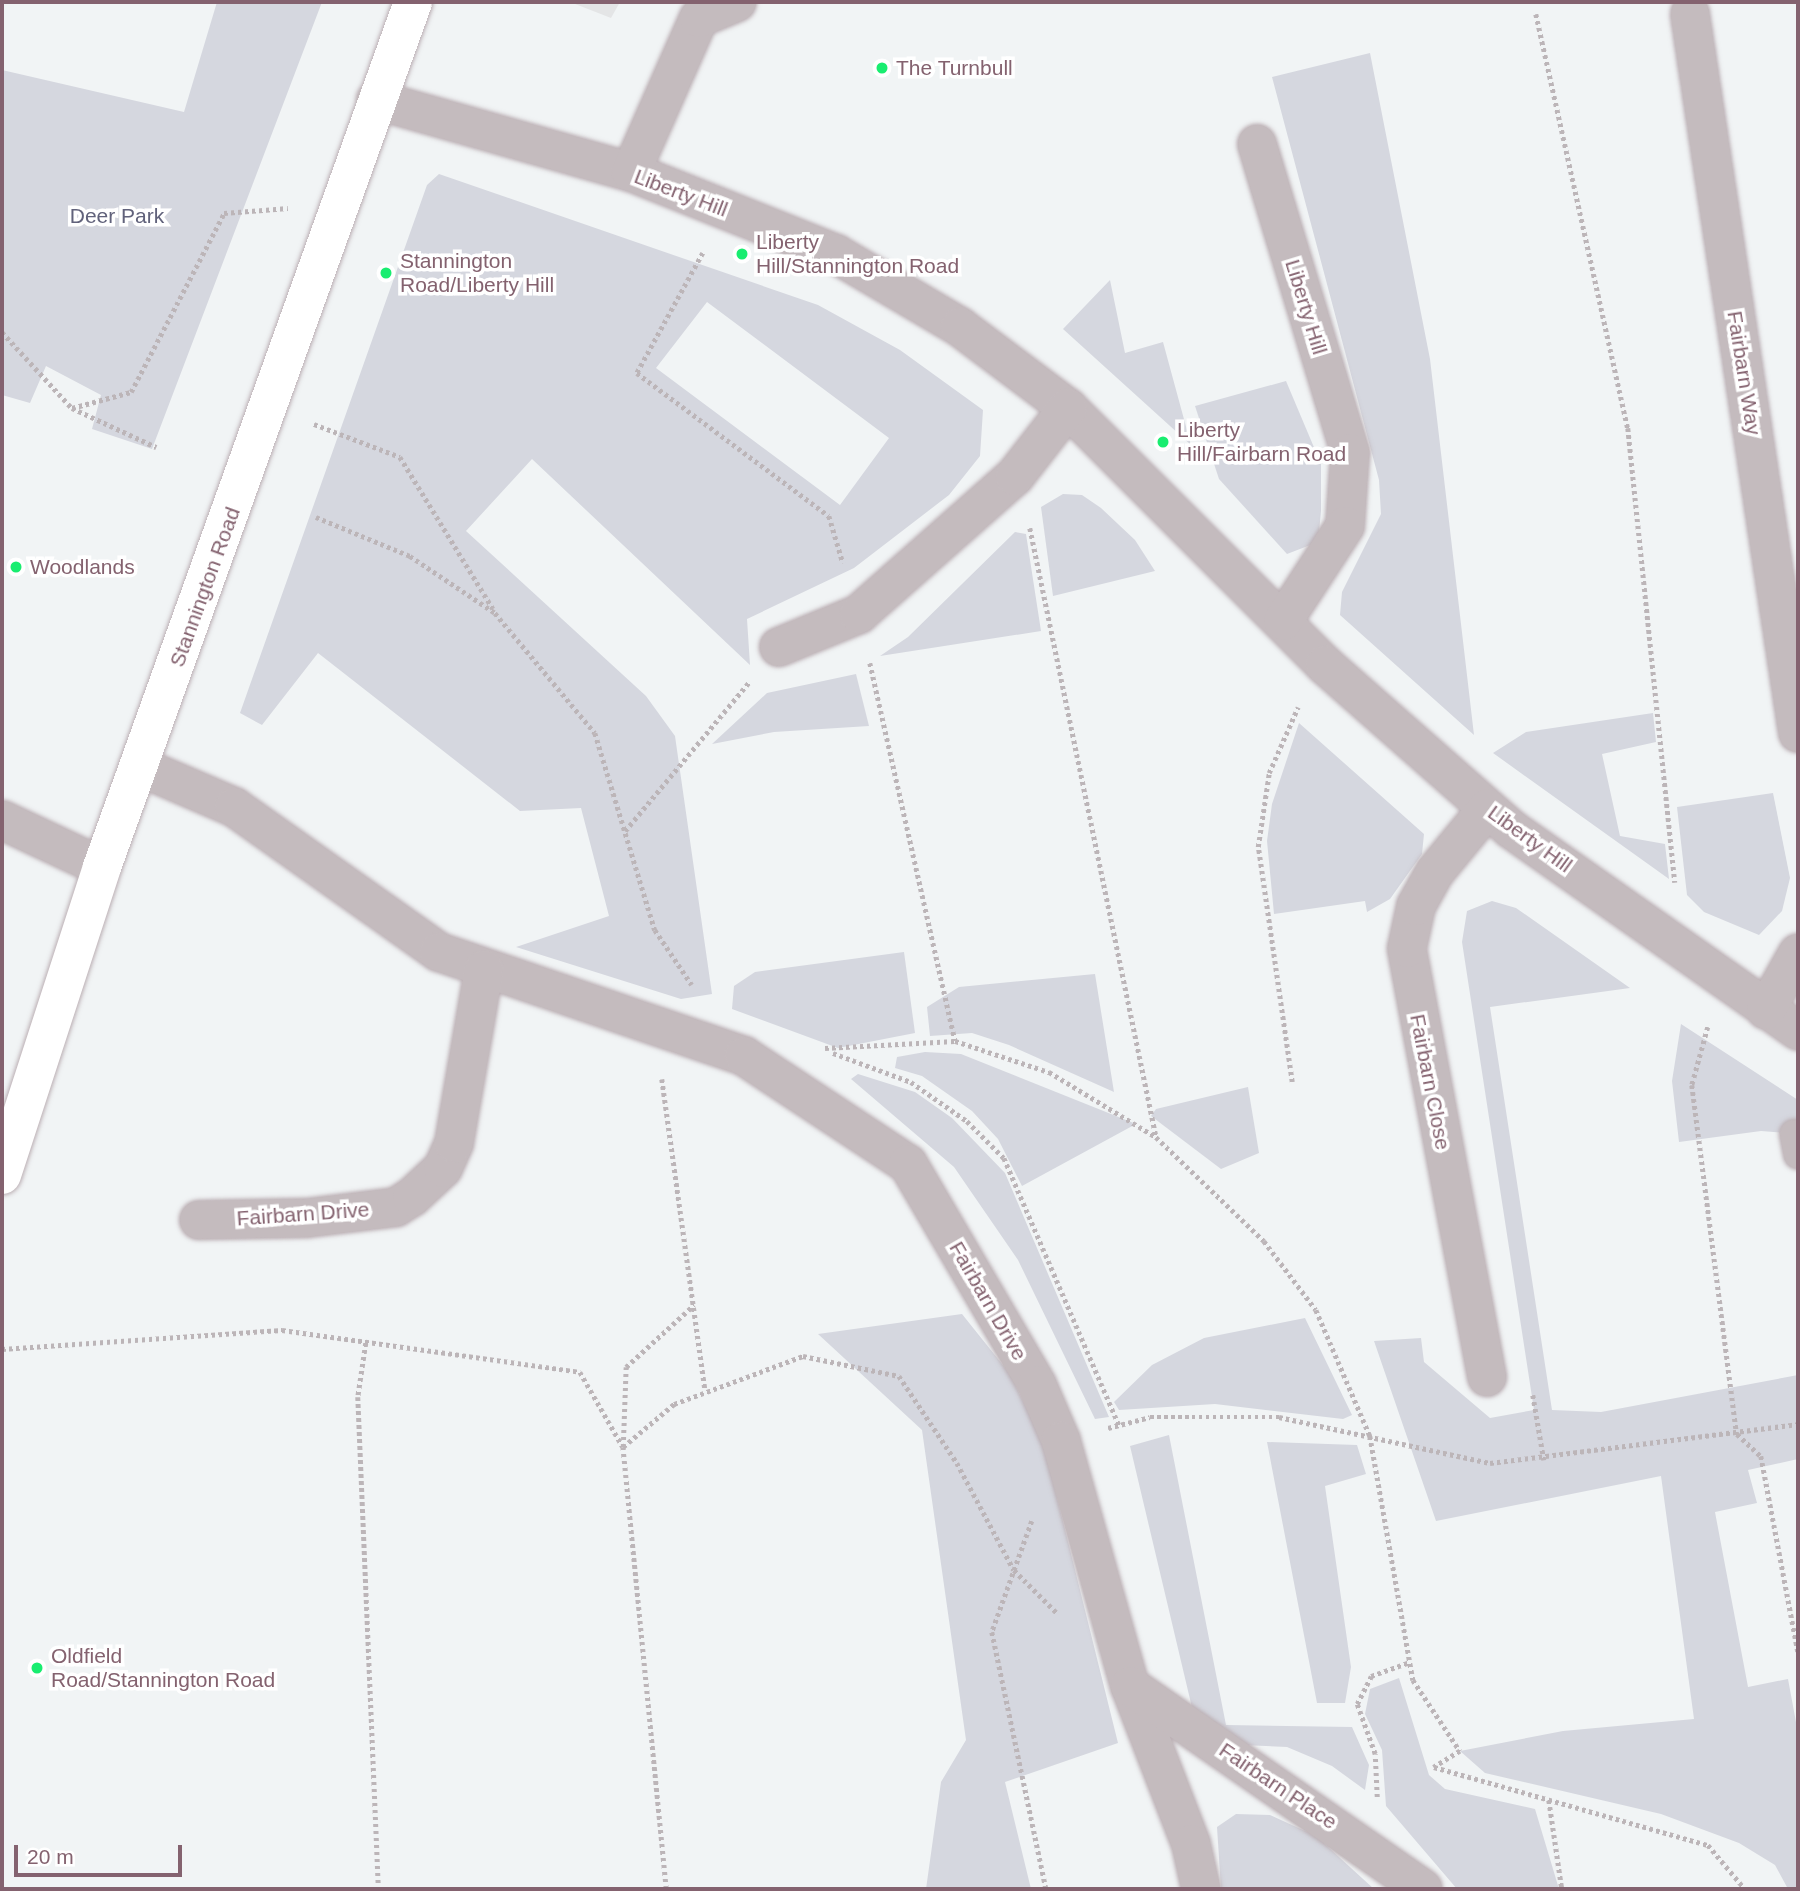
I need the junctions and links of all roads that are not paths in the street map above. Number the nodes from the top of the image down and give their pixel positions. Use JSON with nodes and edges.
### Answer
{"nodes":[{"id":1,"x":414,"y":2,"type":"edge"},
{"id":2,"x":737,"y":2,"type":"edge"},
{"id":3,"x":1690,"y":14,"type":"dead end"},
{"id":4,"x":376,"y":100,"type":"junction"},
{"id":5,"x":1258,"y":144,"type":"dead end"},
{"id":6,"x":631,"y":173,"type":"junction"},
{"id":7,"x":1068,"y":408,"type":"junction"},
{"id":8,"x":1283,"y":621,"type":"junction"},
{"id":9,"x":779,"y":647,"type":"road end"},
{"id":10,"x":1798,"y":733,"type":"edge"},
{"id":11,"x":141,"y":767,"type":"junction"},
{"id":12,"x":1487,"y":809,"type":"junction"},
{"id":13,"x":2,"y":820,"type":"edge"},
{"id":14,"x":103,"y":867,"type":"junction"},
{"id":15,"x":1798,"y":953,"type":"edge"},
{"id":16,"x":484,"y":970,"type":"junction"},
{"id":17,"x":1766,"y":1010,"type":"junction"},
{"id":18,"x":1798,"y":1031,"type":"edge"},
{"id":19,"x":2,"y":1175,"type":"edge"},
{"id":20,"x":199,"y":1220,"type":"dead end"},
{"id":21,"x":1487,"y":1377,"type":"dead end"},
{"id":22,"x":1130,"y":1686,"type":"junction"},
{"id":23,"x":1201,"y":1889,"type":"edge"},
{"id":24,"x":1423,"y":1889,"type":"edge"}],
"edges":[{"from":1,"to":4,"type":"main road","name":"Stannington Road"},
{"from":2,"to":6,"type":"street"},
{"from":3,"to":10,"type":"street","name":"Fairbarn Way"},
{"from":4,"to":6,"type":"street","name":"Liberty Hill"},
{"from":4,"to":11,"type":"main road","name":"Stannington Road"},
{"from":5,"to":8,"type":"street","name":"Liberty Hill"},
{"from":6,"to":7,"type":"street","name":"Liberty Hill"},
{"from":7,"to":8,"type":"street","name":"Liberty Hill"},
{"from":7,"to":9,"type":"street"},
{"from":8,"to":12,"type":"street","name":"Liberty Hill"},
{"from":11,"to":14,"type":"main road","name":"Stannington Road"},
{"from":11,"to":16,"type":"street","name":"Fairbarn Drive"},
{"from":12,"to":17,"type":"street","name":"Liberty Hill"},
{"from":12,"to":21,"type":"street","name":"Fairbarn Close"},
{"from":13,"to":14,"type":"street"},
{"from":14,"to":19,"type":"main road","name":"Stannington Road"},
{"from":15,"to":17,"type":"street"},
{"from":16,"to":20,"type":"street","name":"Fairbarn Drive"},
{"from":16,"to":22,"type":"street","name":"Fairbarn Drive"},
{"from":17,"to":18,"type":"street","name":"Liberty Hill"},
{"from":22,"to":23,"type":"street","name":"Fairbarn Drive"},
{"from":22,"to":24,"type":"street","name":"Fairbarn Place"}]}
